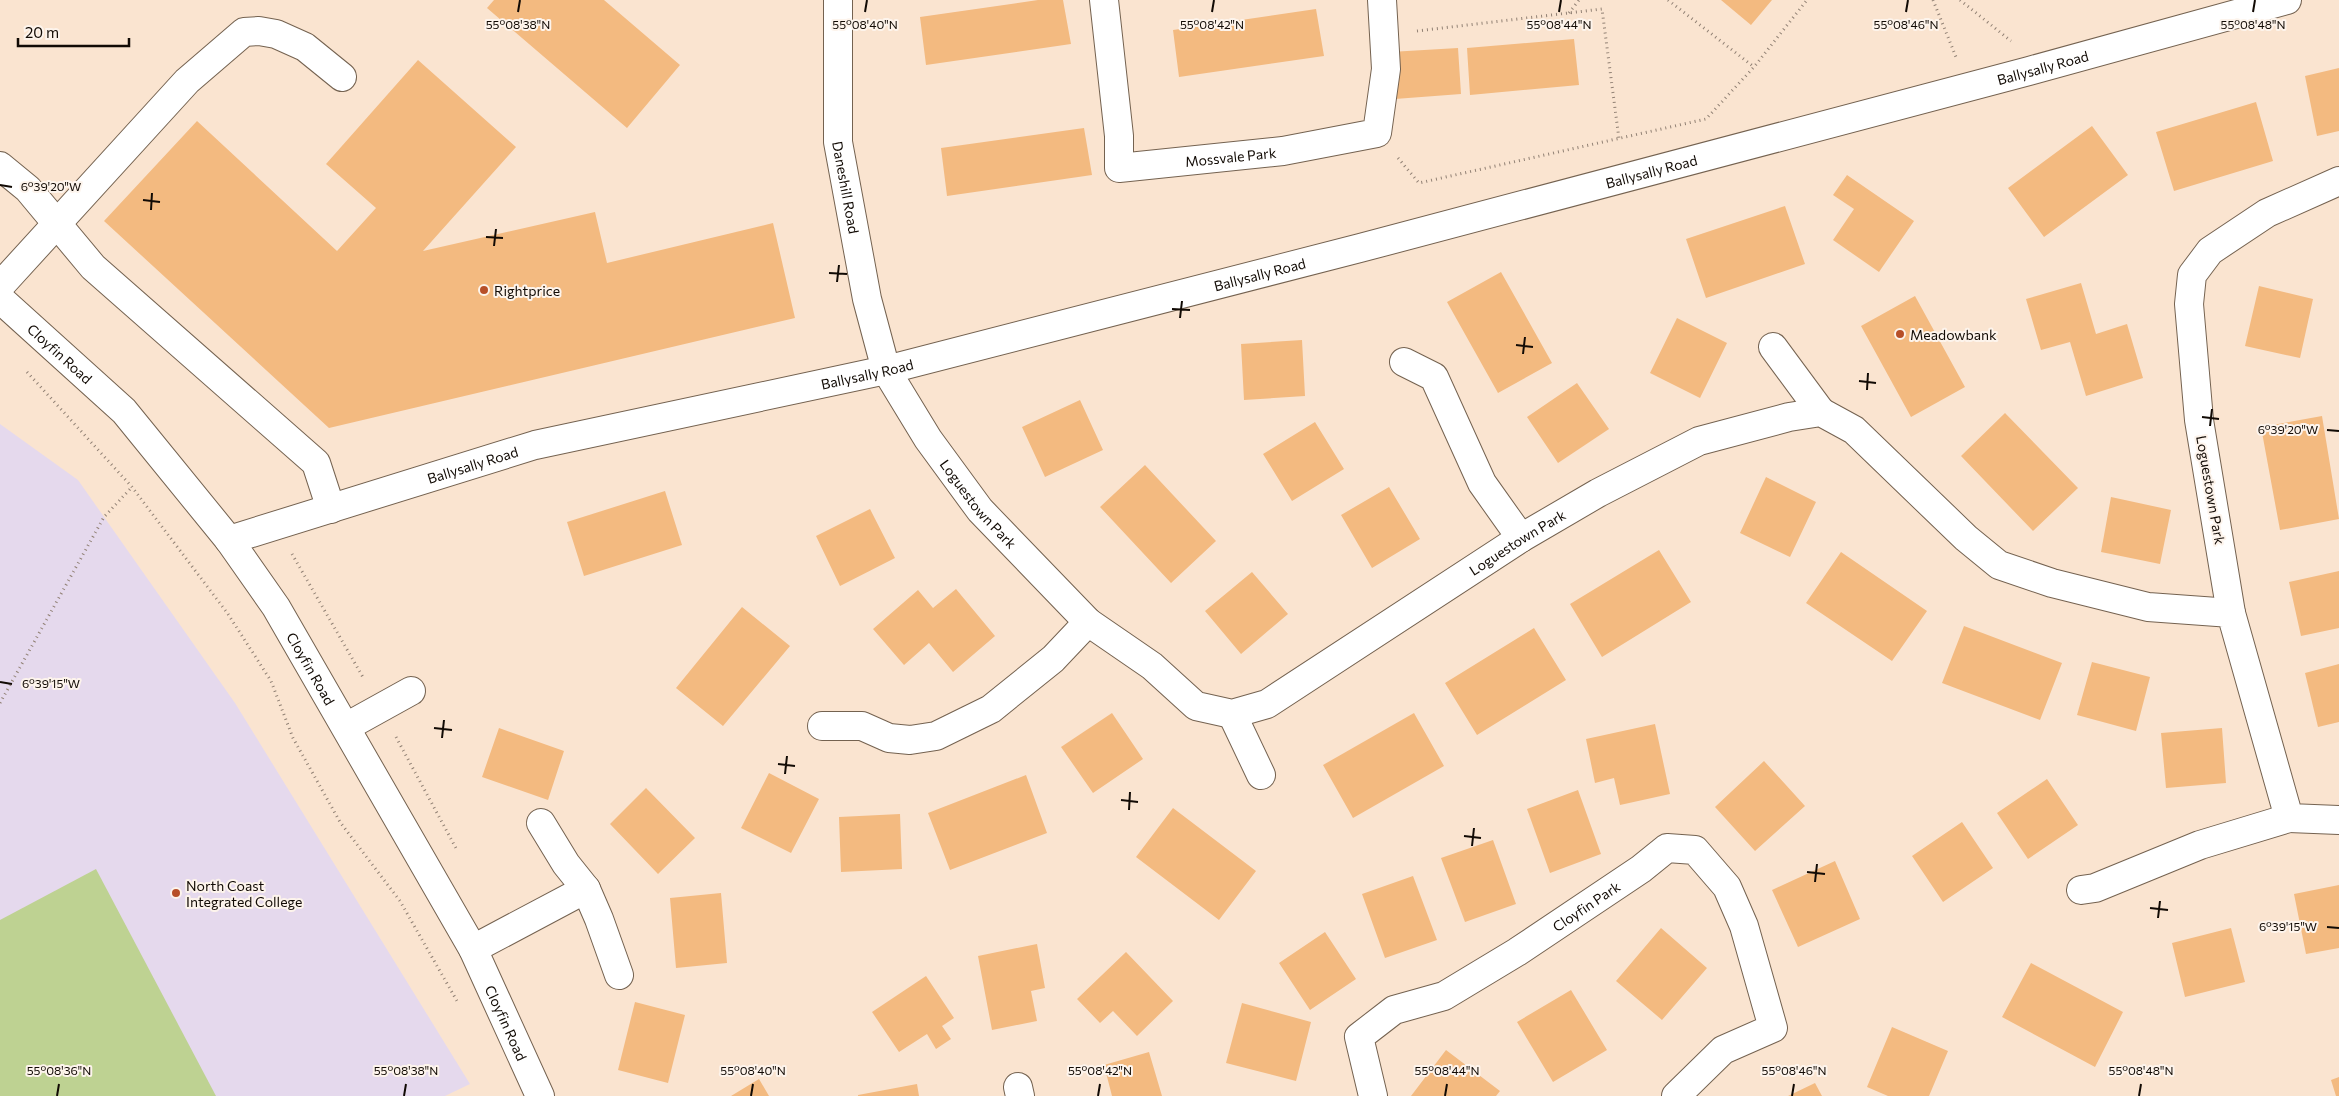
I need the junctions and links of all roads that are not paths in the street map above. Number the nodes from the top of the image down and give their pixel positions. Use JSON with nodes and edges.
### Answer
{"nodes":[{"id":1,"x":838,"y":0,"type":"edge"},
{"id":2,"x":1104,"y":0,"type":"edge"},
{"id":3,"x":1382,"y":0,"type":"edge"},
{"id":4,"x":2287,"y":0,"type":"edge"},
{"id":5,"x":342,"y":77,"type":"dead end"},
{"id":6,"x":0,"y":166,"type":"edge"},
{"id":7,"x":2339,"y":182,"type":"edge"},
{"id":8,"x":57,"y":225,"type":"junction"},
{"id":9,"x":0,"y":286,"type":"edge"},
{"id":10,"x":0,"y":299,"type":"edge"},
{"id":11,"x":1773,"y":347,"type":"dead end"},
{"id":12,"x":1404,"y":362,"type":"dead end"},
{"id":13,"x":886,"y":370,"type":"junction"},
{"id":14,"x":1821,"y":412,"type":"junction"},
{"id":15,"x":331,"y":509,"type":"junction"},
{"id":16,"x":1521,"y":538,"type":"junction"},
{"id":17,"x":229,"y":540,"type":"junction"},
{"id":18,"x":2231,"y":613,"type":"junction"},
{"id":19,"x":1088,"y":622,"type":"junction"},
{"id":20,"x":411,"y":691,"type":"dead end"},
{"id":21,"x":1232,"y":714,"type":"junction"},
{"id":22,"x":822,"y":726,"type":"dead end"},
{"id":23,"x":346,"y":727,"type":"junction"},
{"id":24,"x":1261,"y":775,"type":"dead end"},
{"id":25,"x":2290,"y":818,"type":"junction"},
{"id":26,"x":2339,"y":820,"type":"edge"},
{"id":27,"x":541,"y":823,"type":"dead end"},
{"id":28,"x":586,"y":889,"type":"junction"},
{"id":29,"x":2081,"y":890,"type":"dead end"},
{"id":30,"x":473,"y":949,"type":"junction"},
{"id":31,"x":619,"y":975,"type":"dead end"},
{"id":32,"x":540,"y":1096,"type":"edge"},
{"id":33,"x":1373,"y":1096,"type":"edge"},
{"id":34,"x":1676,"y":1096,"type":"edge"}],
"edges":[{"from":1,"to":13,"type":"street","name":"Daneshill Road"},
{"from":2,"to":3,"type":"street","name":"Mossvale Park"},
{"from":4,"to":13,"type":"street","name":"Ballysally Road"},
{"from":5,"to":8,"type":"street"},
{"from":6,"to":8,"type":"street"},
{"from":7,"to":18,"type":"street","name":"Loguestown Park"},
{"from":8,"to":9,"type":"street"},
{"from":8,"to":15,"type":"street"},
{"from":10,"to":17,"type":"street","name":"Cloyfin Road"},
{"from":11,"to":14,"type":"street"},
{"from":12,"to":16,"type":"street"},
{"from":13,"to":15,"type":"street","name":"Ballysally Road"},
{"from":13,"to":19,"type":"street","name":"Loguestown Park"},
{"from":14,"to":16,"type":"street","name":"Loguestown Park"},
{"from":14,"to":18,"type":"street"},
{"from":15,"to":17,"type":"street","name":"Ballysally Road"},
{"from":16,"to":21,"type":"street","name":"Loguestown Park"},
{"from":17,"to":23,"type":"street","name":"Cloyfin Road"},
{"from":18,"to":25,"type":"street","name":"Loguestown Park"},
{"from":19,"to":21,"type":"street","name":"Loguestown Park"},
{"from":19,"to":22,"type":"street"},
{"from":20,"to":23,"type":"street"},
{"from":21,"to":24,"type":"street"},
{"from":23,"to":30,"type":"street","name":"Cloyfin Road"},
{"from":25,"to":26,"type":"street"},
{"from":25,"to":29,"type":"street"},
{"from":27,"to":28,"type":"street"},
{"from":28,"to":30,"type":"street"},
{"from":28,"to":31,"type":"street"},
{"from":30,"to":32,"type":"street","name":"Cloyfin Road"},
{"from":33,"to":34,"type":"street","name":"Cloyfin Park"}]}
